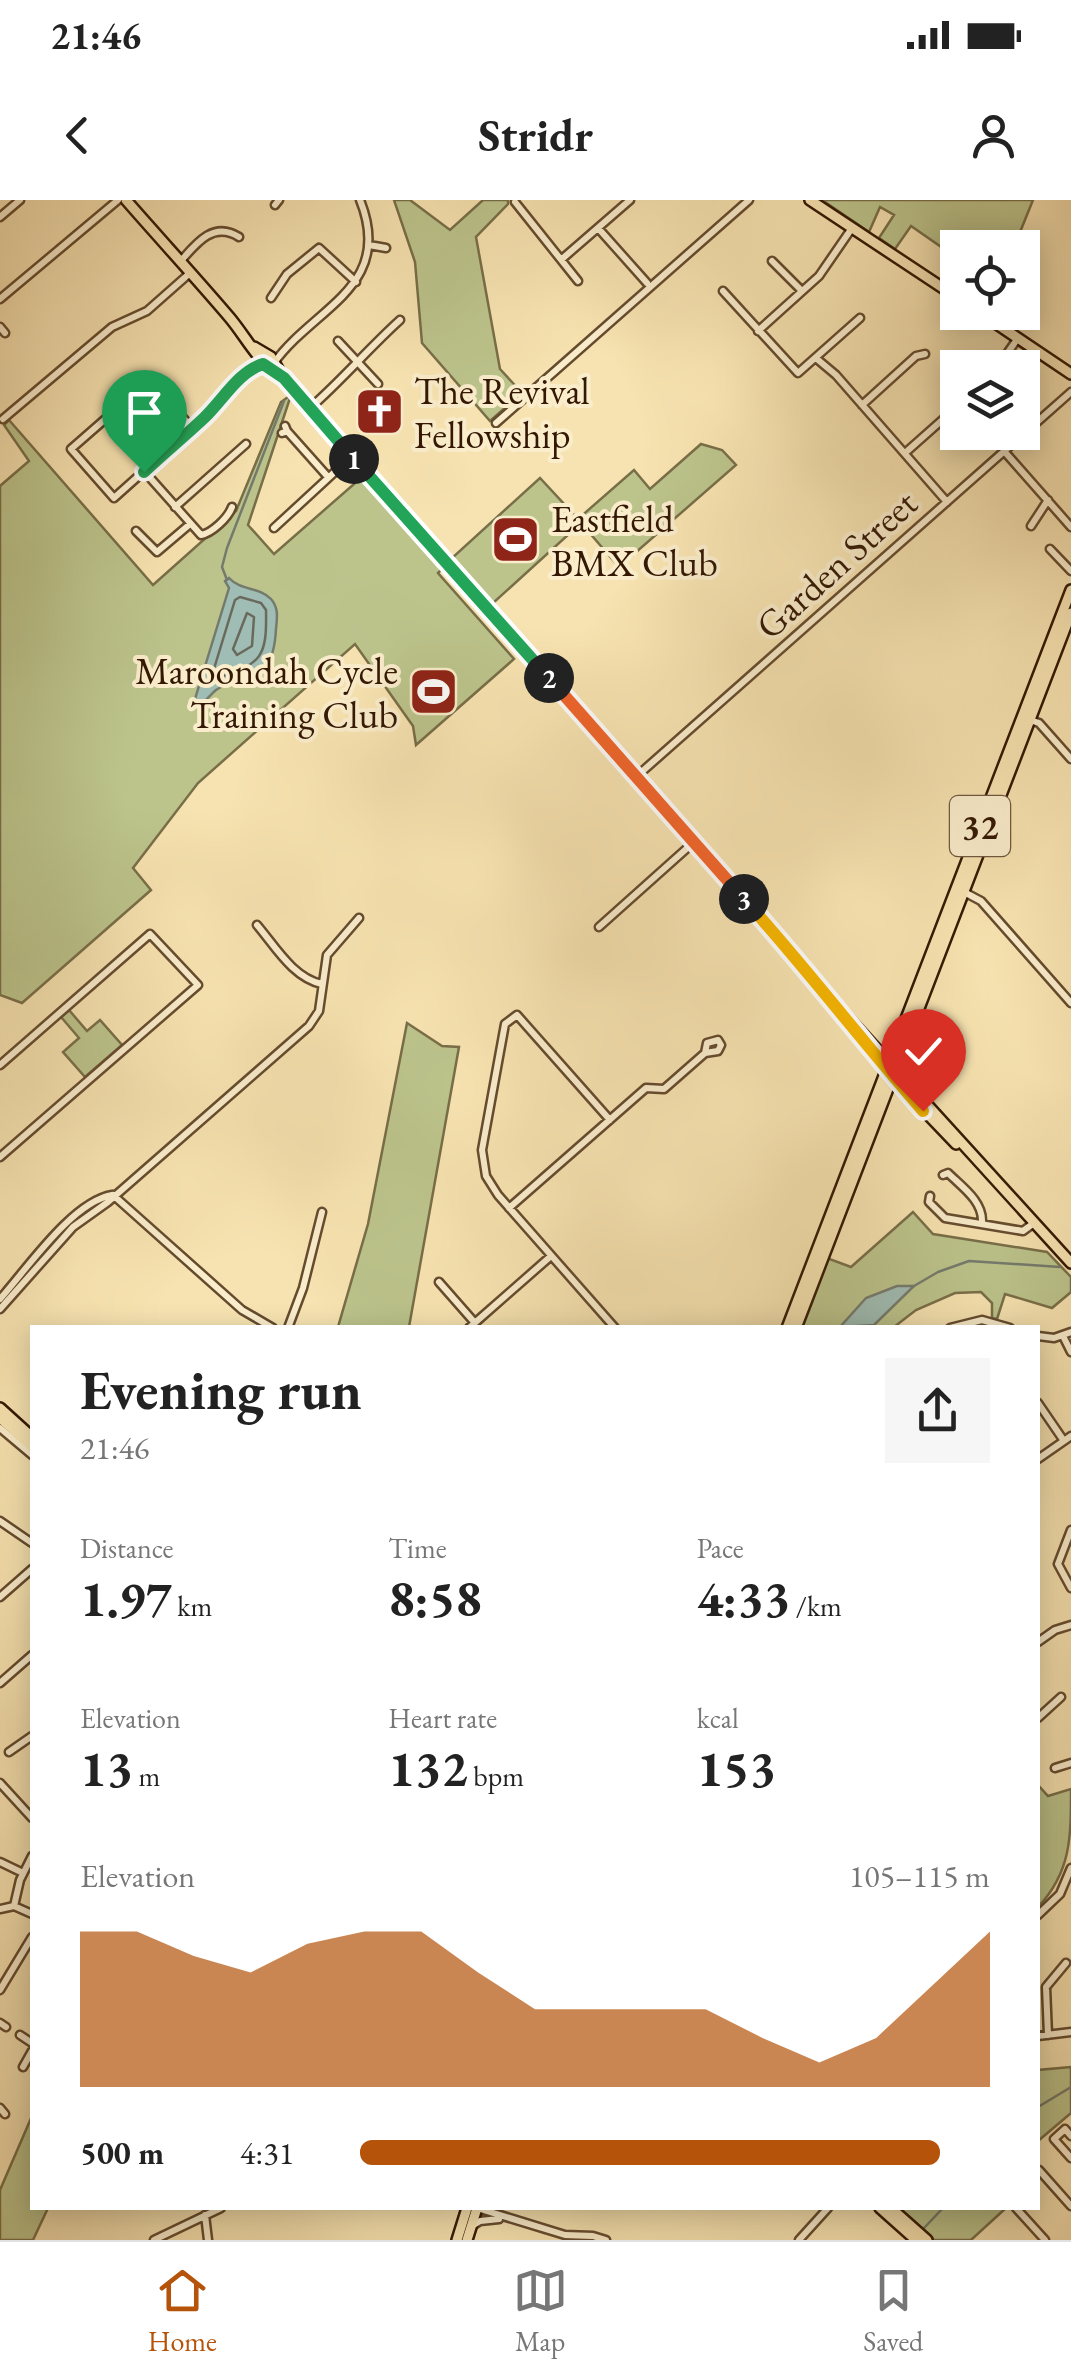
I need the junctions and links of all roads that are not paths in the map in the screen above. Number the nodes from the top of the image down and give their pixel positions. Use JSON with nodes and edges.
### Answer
{"nodes":[{"id":1,"x":20,"y":200,"type":"edge"},
{"id":2,"x":118,"y":200,"type":"edge"},
{"id":3,"x":126,"y":200,"type":"edge"},
{"id":4,"x":360,"y":200,"type":"edge"},
{"id":5,"x":630,"y":200,"type":"edge"},
{"id":6,"x":749,"y":200,"type":"edge"},
{"id":7,"x":810,"y":200,"type":"edge"},
{"id":8,"x":515,"y":202,"type":"dead end"},
{"id":9,"x":0,"y":216,"type":"edge"},
{"id":10,"x":598,"y":228,"type":"junction"},
{"id":11,"x":852,"y":228,"type":"junction"},
{"id":12,"x":240,"y":236,"type":"dead end"},
{"id":13,"x":369,"y":245,"type":"junction"},
{"id":14,"x":386,"y":248,"type":"dead end"},
{"id":15,"x":562,"y":260,"type":"junction"},
{"id":16,"x":772,"y":260,"type":"dead end"},
{"id":17,"x":180,"y":262,"type":"junction"},
{"id":18,"x":191,"y":273,"type":"junction"},
{"id":19,"x":578,"y":281,"type":"dead end"},
{"id":20,"x":356,"y":282,"type":"junction"},
{"id":21,"x":647,"y":283,"type":"dead end"},
{"id":22,"x":940,"y":286,"type":"edge"},
{"id":23,"x":723,"y":291,"type":"dead end"},
{"id":24,"x":802,"y":292,"type":"junction"},
{"id":25,"x":271,"y":298,"type":"dead end"},
{"id":26,"x":0,"y":299,"type":"edge"},
{"id":27,"x":860,"y":318,"type":"dead end"},
{"id":28,"x":400,"y":320,"type":"dead end"},
{"id":29,"x":758,"y":330,"type":"junction"},
{"id":30,"x":1006,"y":330,"type":"edge"},
{"id":31,"x":1018,"y":338,"type":"junction"},
{"id":32,"x":338,"y":341,"type":"dead end"},
{"id":33,"x":1010,"y":350,"type":"edge"},
{"id":34,"x":925,"y":354,"type":"dead end"},
{"id":35,"x":816,"y":359,"type":"junction"},
{"id":36,"x":356,"y":360,"type":"junction"},
{"id":37,"x":267,"y":361,"type":"junction"},
{"id":38,"x":1071,"y":374,"type":"edge"},
{"id":39,"x":378,"y":384,"type":"dead end"},
{"id":40,"x":1071,"y":392,"type":"edge"},
{"id":41,"x":862,"y":405,"type":"junction"},
{"id":42,"x":310,"y":408,"type":"junction"},
{"id":43,"x":3,"y":419,"type":"dead end"},
{"id":44,"x":940,"y":422,"type":"edge"},
{"id":45,"x":496,"y":423,"type":"dead end"},
{"id":46,"x":192,"y":428,"type":"junction"},
{"id":47,"x":285,"y":430,"type":"dead end"},
{"id":48,"x":246,"y":444,"type":"dead end"},
{"id":49,"x":1004,"y":452,"type":"junction"},
{"id":50,"x":905,"y":453,"type":"junction"},
{"id":51,"x":352,"y":456,"type":"junction"},
{"id":52,"x":144,"y":472,"type":"junction"},
{"id":53,"x":328,"y":478,"type":"junction"},
{"id":54,"x":1048,"y":500,"type":"junction"},
{"id":55,"x":947,"y":502,"type":"junction"},
{"id":56,"x":175,"y":507,"type":"junction"},
{"id":57,"x":232,"y":507,"type":"dead end"},
{"id":58,"x":190,"y":524,"type":"junction"},
{"id":59,"x":1030,"y":526,"type":"dead end"},
{"id":60,"x":1071,"y":527,"type":"edge"},
{"id":61,"x":274,"y":528,"type":"dead end"},
{"id":62,"x":136,"y":531,"type":"dead end"},
{"id":63,"x":1050,"y":549,"type":"dead end"},
{"id":64,"x":1071,"y":571,"type":"edge"},
{"id":65,"x":1071,"y":590,"type":"edge"},
{"id":66,"x":1068,"y":616,"type":"edge"},
{"id":67,"x":1030,"y":720,"type":"junction"},
{"id":68,"x":1071,"y":759,"type":"edge"},
{"id":69,"x":1009,"y":760,"type":"junction"},
{"id":70,"x":637,"y":776,"type":"junction"},
{"id":71,"x":694,"y":842,"type":"junction"},
{"id":72,"x":963,"y":891,"type":"junction"},
{"id":73,"x":359,"y":918,"type":"dead end"},
{"id":74,"x":257,"y":925,"type":"dead end"},
{"id":75,"x":599,"y":927,"type":"dead end"},
{"id":76,"x":322,"y":984,"type":"junction"},
{"id":77,"x":1071,"y":1002,"type":"edge"},
{"id":78,"x":841,"y":1010,"type":"junction"},
{"id":79,"x":897,"y":1040,"type":"junction"},
{"id":80,"x":872,"y":1043,"type":"junction"},
{"id":81,"x":706,"y":1053,"type":"dead end"},
{"id":82,"x":872,"y":1055,"type":"junction"},
{"id":83,"x":0,"y":1065,"type":"edge"},
{"id":84,"x":890,"y":1069,"type":"junction"},
{"id":85,"x":908,"y":1094,"type":"junction"},
{"id":86,"x":878,"y":1098,"type":"junction"},
{"id":87,"x":610,"y":1120,"type":"junction"},
{"id":88,"x":0,"y":1157,"type":"edge"},
{"id":89,"x":945,"y":1174,"type":"dead end"},
{"id":90,"x":113,"y":1195,"type":"junction"},
{"id":91,"x":930,"y":1196,"type":"dead end"},
{"id":92,"x":510,"y":1208,"type":"junction"},
{"id":93,"x":322,"y":1212,"type":"dead end"},
{"id":94,"x":834,"y":1218,"type":"junction"},
{"id":95,"x":982,"y":1222,"type":"junction"},
{"id":96,"x":1032,"y":1224,"type":"junction"},
{"id":97,"x":551,"y":1256,"type":"junction"},
{"id":98,"x":1071,"y":1262,"type":"edge"},
{"id":99,"x":1071,"y":1270,"type":"edge"},
{"id":100,"x":439,"y":1282,"type":"dead end"},
{"id":101,"x":3,"y":1299,"type":"edge"},
{"id":102,"x":0,"y":1309,"type":"edge"},
{"id":103,"x":268,"y":1325,"type":"edge"},
{"id":104,"x":289,"y":1325,"type":"edge"},
{"id":105,"x":472,"y":1325,"type":"edge"},
{"id":106,"x":612,"y":1325,"type":"edge"},
{"id":107,"x":788,"y":1325,"type":"edge"},
{"id":108,"x":797,"y":1325,"type":"edge"},
{"id":109,"x":959,"y":1325,"type":"edge"},
{"id":110,"x":994,"y":1325,"type":"edge"},
{"id":111,"x":1067,"y":1334,"type":"edge"},
{"id":112,"x":1040,"y":1336,"type":"edge"},
{"id":113,"x":1071,"y":1352,"type":"edge"},
{"id":114,"x":1040,"y":1405,"type":"edge"},
{"id":115,"x":0,"y":1408,"type":"edge"},
{"id":116,"x":0,"y":1418,"type":"edge"},
{"id":117,"x":0,"y":1428,"type":"edge"},
{"id":118,"x":30,"y":1435,"type":"edge"},
{"id":119,"x":1067,"y":1439,"type":"edge"},
{"id":120,"x":30,"y":1445,"type":"edge"},
{"id":121,"x":30,"y":1453,"type":"edge"},
{"id":122,"x":1040,"y":1458,"type":"edge"},
{"id":123,"x":0,"y":1520,"type":"edge"},
{"id":124,"x":1071,"y":1530,"type":"edge"},
{"id":125,"x":30,"y":1542,"type":"edge"},
{"id":126,"x":30,"y":1571,"type":"edge"},
{"id":127,"x":1071,"y":1588,"type":"edge"},
{"id":128,"x":0,"y":1597,"type":"edge"},
{"id":129,"x":1071,"y":1625,"type":"edge"},
{"id":130,"x":1040,"y":1641,"type":"edge"},
{"id":131,"x":30,"y":1657,"type":"edge"},
{"id":132,"x":0,"y":1683,"type":"edge"},
{"id":133,"x":1060,"y":1698,"type":"dead end"},
{"id":134,"x":1040,"y":1716,"type":"edge"},
{"id":135,"x":30,"y":1739,"type":"edge"},
{"id":136,"x":9,"y":1752,"type":"dead end"},
{"id":137,"x":1071,"y":1763,"type":"edge"},
{"id":138,"x":1055,"y":1768,"type":"dead end"},
{"id":139,"x":0,"y":1783,"type":"edge"},
{"id":140,"x":30,"y":1816,"type":"edge"},
{"id":141,"x":30,"y":1861,"type":"edge"},
{"id":142,"x":0,"y":1862,"type":"edge"},
{"id":143,"x":1071,"y":1868,"type":"edge"},
{"id":144,"x":23,"y":1873,"type":"junction"},
{"id":145,"x":14,"y":1906,"type":"junction"},
{"id":146,"x":0,"y":1909,"type":"edge"},
{"id":147,"x":30,"y":1913,"type":"edge"},
{"id":148,"x":1040,"y":1913,"type":"edge"},
{"id":149,"x":30,"y":1940,"type":"edge"},
{"id":150,"x":1066,"y":1963,"type":"dead end"},
{"id":151,"x":0,"y":1990,"type":"edge"},
{"id":152,"x":1071,"y":2032,"type":"edge"},
{"id":153,"x":20,"y":2035,"type":"dead end"},
{"id":154,"x":1048,"y":2035,"type":"junction"},
{"id":155,"x":1040,"y":2036,"type":"edge"},
{"id":156,"x":30,"y":2041,"type":"edge"},
{"id":157,"x":30,"y":2055,"type":"edge"},
{"id":158,"x":23,"y":2067,"type":"dead end"},
{"id":159,"x":1071,"y":2136,"type":"edge"},
{"id":160,"x":1071,"y":2158,"type":"edge"},
{"id":161,"x":1040,"y":2172,"type":"edge"},
{"id":162,"x":1071,"y":2206,"type":"edge"},
{"id":163,"x":217,"y":2210,"type":"edge"},
{"id":164,"x":472,"y":2210,"type":"edge"},
{"id":165,"x":473,"y":2210,"type":"edge"},
{"id":166,"x":478,"y":2210,"type":"edge"},
{"id":167,"x":490,"y":2210,"type":"edge"},
{"id":168,"x":826,"y":2210,"type":"edge"},
{"id":169,"x":882,"y":2210,"type":"edge"},
{"id":170,"x":893,"y":2210,"type":"edge"},
{"id":171,"x":1018,"y":2210,"type":"edge"},
{"id":172,"x":205,"y":2216,"type":"junction"},
{"id":173,"x":499,"y":2219,"type":"junction"},
{"id":174,"x":516,"y":2222,"type":"junction"},
{"id":175,"x":469,"y":2235,"type":"edge"},
{"id":176,"x":154,"y":2240,"type":"edge"},
{"id":177,"x":208,"y":2240,"type":"edge"},
{"id":178,"x":457,"y":2240,"type":"edge"},
{"id":179,"x":606,"y":2240,"type":"edge"},
{"id":180,"x":799,"y":2240,"type":"edge"},
{"id":181,"x":916,"y":2240,"type":"edge"},
{"id":182,"x":927,"y":2240,"type":"edge"},
{"id":183,"x":1045,"y":2240,"type":"edge"}],
"edges":[{"from":1,"to":9,"type":"street"},
{"from":2,"to":26,"type":"street"},
{"from":3,"to":17,"type":"main road"},
{"from":4,"to":13,"type":"street"},
{"from":5,"to":10,"type":"street"},
{"from":6,"to":45,"type":"street"},
{"from":7,"to":11,"type":"main road"},
{"from":8,"to":15,"type":"street"},
{"from":10,"to":15,"type":"street"},
{"from":10,"to":21,"type":"street"},
{"from":11,"to":22,"type":"main road"},
{"from":11,"to":24,"type":"street"},
{"from":12,"to":17,"type":"street"},
{"from":13,"to":14,"type":"street"},
{"from":13,"to":20,"type":"street"},
{"from":15,"to":19,"type":"street"},
{"from":16,"to":24,"type":"street"},
{"from":17,"to":18,"type":"main road"},
{"from":18,"to":37,"type":"main road"},
{"from":18,"to":43,"type":"street"},
{"from":20,"to":25,"type":"street"},
{"from":20,"to":37,"type":"street"},
{"from":23,"to":29,"type":"street"},
{"from":24,"to":29,"type":"street"},
{"from":27,"to":35,"type":"street"},
{"from":28,"to":36,"type":"street"},
{"from":29,"to":35,"type":"street"},
{"from":30,"to":31,"type":"main road"},
{"from":31,"to":33,"type":"street"},
{"from":31,"to":38,"type":"main road"},
{"from":32,"to":36,"type":"street"},
{"from":34,"to":41,"type":"street"},
{"from":35,"to":41,"type":"street"},
{"from":36,"to":39,"type":"street"},
{"from":36,"to":42,"type":"street"},
{"from":37,"to":42,"type":"main road"},
{"from":37,"to":46,"type":"street"},
{"from":40,"to":49,"type":"street","name":"Garden Street"},
{"from":41,"to":50,"type":"street"},
{"from":42,"to":51,"type":"main road"},
{"from":44,"to":50,"type":"street"},
{"from":46,"to":52,"type":"street"},
{"from":46,"to":52,"type":"street"},
{"from":47,"to":53,"type":"street"},
{"from":48,"to":56,"type":"street"},
{"from":49,"to":54,"type":"street"},
{"from":49,"to":55,"type":"street","name":"Garden Street"},
{"from":50,"to":55,"type":"street"},
{"from":51,"to":53,"type":"street"},
{"from":51,"to":70,"type":"main road"},
{"from":52,"to":56,"type":"street"},
{"from":53,"to":61,"type":"street"},
{"from":54,"to":59,"type":"street"},
{"from":54,"to":60,"type":"street"},
{"from":55,"to":70,"type":"street","name":"Garden Street"},
{"from":56,"to":58,"type":"street"},
{"from":57,"to":58,"type":"street"},
{"from":58,"to":62,"type":"street"},
{"from":63,"to":64,"type":"street"},
{"from":65,"to":66,"type":"main road","number":"32"},
{"from":66,"to":67,"type":"main road","number":"32"},
{"from":66,"to":69,"type":"main road","number":"32"},
{"from":67,"to":68,"type":"street"},
{"from":67,"to":69,"type":"main road","number":"32"},
{"from":69,"to":72,"type":"main road","number":"32"},
{"from":69,"to":79,"type":"main road","number":"32"},
{"from":70,"to":71,"type":"main road"},
{"from":71,"to":75,"type":"street"},
{"from":71,"to":78,"type":"main road"},
{"from":72,"to":77,"type":"street"},
{"from":72,"to":84,"type":"main road","number":"32"},
{"from":73,"to":76,"type":"street"},
{"from":74,"to":76,"type":"street"},
{"from":76,"to":90,"type":"street"},
{"from":78,"to":80,"type":"main road"},
{"from":78,"to":82,"type":"main road"},
{"from":79,"to":80,"type":"main road"},
{"from":79,"to":84,"type":"main road","number":"32"},
{"from":80,"to":84,"type":"main road"},
{"from":81,"to":87,"type":"street"},
{"from":82,"to":84,"type":"main road"},
{"from":82,"to":86,"type":"main road"},
{"from":83,"to":88,"type":"street"},
{"from":84,"to":85,"type":"main road"},
{"from":84,"to":86,"type":"main road","number":"32"},
{"from":84,"to":96,"type":"main road"},
{"from":85,"to":86,"type":"main road"},
{"from":85,"to":96,"type":"main road"},
{"from":86,"to":94,"type":"main road","number":"32"},
{"from":87,"to":92,"type":"street"},
{"from":87,"to":92,"type":"street"},
{"from":89,"to":95,"type":"street"},
{"from":90,"to":101,"type":"street"},
{"from":90,"to":103,"type":"street"},
{"from":91,"to":95,"type":"street"},
{"from":92,"to":97,"type":"street"},
{"from":93,"to":104,"type":"street"},
{"from":94,"to":107,"type":"main road","number":"32"},
{"from":94,"to":108,"type":"main road","number":"32"},
{"from":95,"to":96,"type":"street"},
{"from":96,"to":98,"type":"main road"},
{"from":96,"to":99,"type":"main road"},
{"from":97,"to":105,"type":"street"},
{"from":97,"to":106,"type":"street"},
{"from":100,"to":105,"type":"street"},
{"from":101,"to":102,"type":"street"},
{"from":109,"to":110,"type":"street"},
{"from":111,"to":112,"type":"street"},
{"from":111,"to":113,"type":"street"},
{"from":114,"to":119,"type":"street"},
{"from":115,"to":118,"type":"main road"},
{"from":116,"to":120,"type":"main road"},
{"from":117,"to":121,"type":"street"},
{"from":119,"to":122,"type":"street"},
{"from":123,"to":125,"type":"street"},
{"from":124,"to":127,"type":"street"},
{"from":126,"to":128,"type":"street"},
{"from":129,"to":130,"type":"street"},
{"from":131,"to":132,"type":"street"},
{"from":133,"to":134,"type":"street"},
{"from":135,"to":136,"type":"street"},
{"from":137,"to":138,"type":"street"},
{"from":139,"to":140,"type":"street"},
{"from":141,"to":144,"type":"street"},
{"from":142,"to":144,"type":"street"},
{"from":143,"to":148,"type":"street"},
{"from":144,"to":145,"type":"street"},
{"from":145,"to":146,"type":"street"},
{"from":145,"to":147,"type":"street"},
{"from":149,"to":151,"type":"street"},
{"from":150,"to":154,"type":"street"},
{"from":152,"to":154,"type":"street"},
{"from":153,"to":156,"type":"street"},
{"from":154,"to":155,"type":"street"},
{"from":157,"to":158,"type":"street"},
{"from":159,"to":160,"type":"street"},
{"from":161,"to":162,"type":"street"},
{"from":163,"to":172,"type":"street"},
{"from":164,"to":178,"type":"main road"},
{"from":165,"to":175,"type":"main road"},
{"from":166,"to":173,"type":"street"},
{"from":167,"to":174,"type":"street"},
{"from":168,"to":180,"type":"street"},
{"from":169,"to":181,"type":"main road"},
{"from":170,"to":182,"type":"main road"},
{"from":171,"to":183,"type":"street"},
{"from":172,"to":176,"type":"street"},
{"from":172,"to":177,"type":"street"},
{"from":173,"to":174,"type":"street"},
{"from":173,"to":175,"type":"street"},
{"from":174,"to":179,"type":"street"}]}
